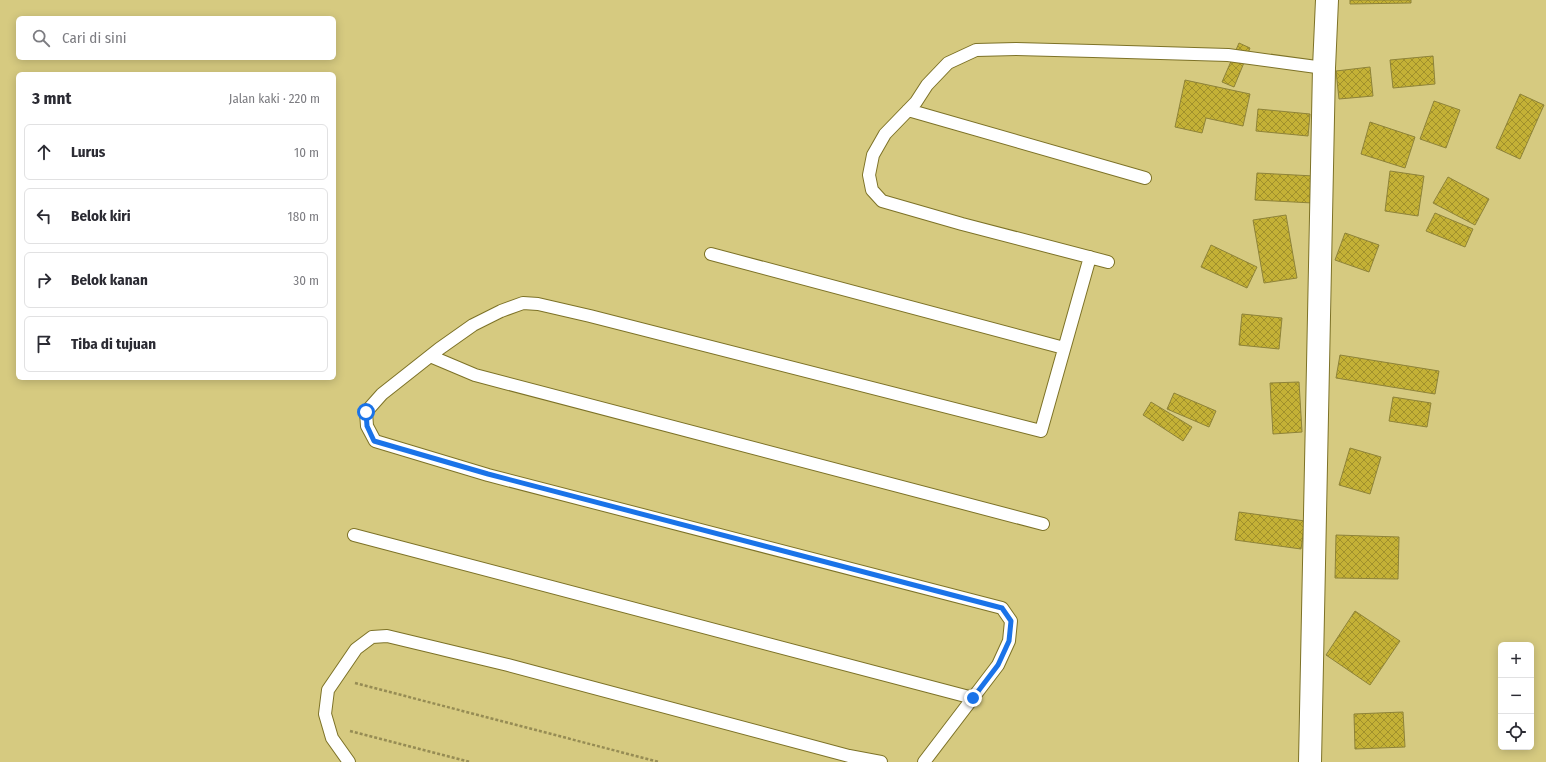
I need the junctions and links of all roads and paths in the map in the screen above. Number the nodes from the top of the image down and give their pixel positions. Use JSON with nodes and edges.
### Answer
{"nodes":[{"id":1,"x":1327,"y":0,"type":"edge"},
{"id":2,"x":1324,"y":68,"type":"junction"},
{"id":3,"x":908,"y":110,"type":"junction"},
{"id":4,"x":1145,"y":178,"type":"dead end"},
{"id":5,"x":711,"y":254,"type":"dead end"},
{"id":6,"x":1090,"y":257,"type":"junction"},
{"id":7,"x":1108,"y":262,"type":"dead end"},
{"id":8,"x":1064,"y":348,"type":"junction"},
{"id":9,"x":430,"y":356,"type":"junction"},
{"id":10,"x":1043,"y":524,"type":"dead end"},
{"id":11,"x":354,"y":535,"type":"dead end"},
{"id":12,"x":336,"y":678,"type":"junction"},
{"id":13,"x":973,"y":698,"type":"junction"},
{"id":14,"x":328,"y":725,"type":"junction"},
{"id":15,"x":349,"y":762,"type":"edge"},
{"id":16,"x":470,"y":762,"type":"edge"},
{"id":17,"x":659,"y":762,"type":"edge"},
{"id":18,"x":881,"y":762,"type":"edge"},
{"id":19,"x":924,"y":762,"type":"edge"},
{"id":20,"x":1310,"y":762,"type":"edge"}],
"edges":[{"from":1,"to":2,"type":"main road"},
{"from":2,"to":3,"type":"lane"},
{"from":2,"to":20,"type":"main road"},
{"from":3,"to":4,"type":"lane"},
{"from":3,"to":6,"type":"lane"},
{"from":5,"to":8,"type":"lane"},
{"from":6,"to":7,"type":"lane"},
{"from":6,"to":8,"type":"lane"},
{"from":8,"to":9,"type":"lane"},
{"from":9,"to":10,"type":"lane"},
{"from":9,"to":13,"type":"lane"},
{"from":11,"to":13,"type":"lane"},
{"from":12,"to":14,"type":"lane"},
{"from":12,"to":17,"type":"path"},
{"from":12,"to":18,"type":"lane"},
{"from":13,"to":19,"type":"lane"},
{"from":14,"to":15,"type":"lane"},
{"from":14,"to":16,"type":"path"}]}
